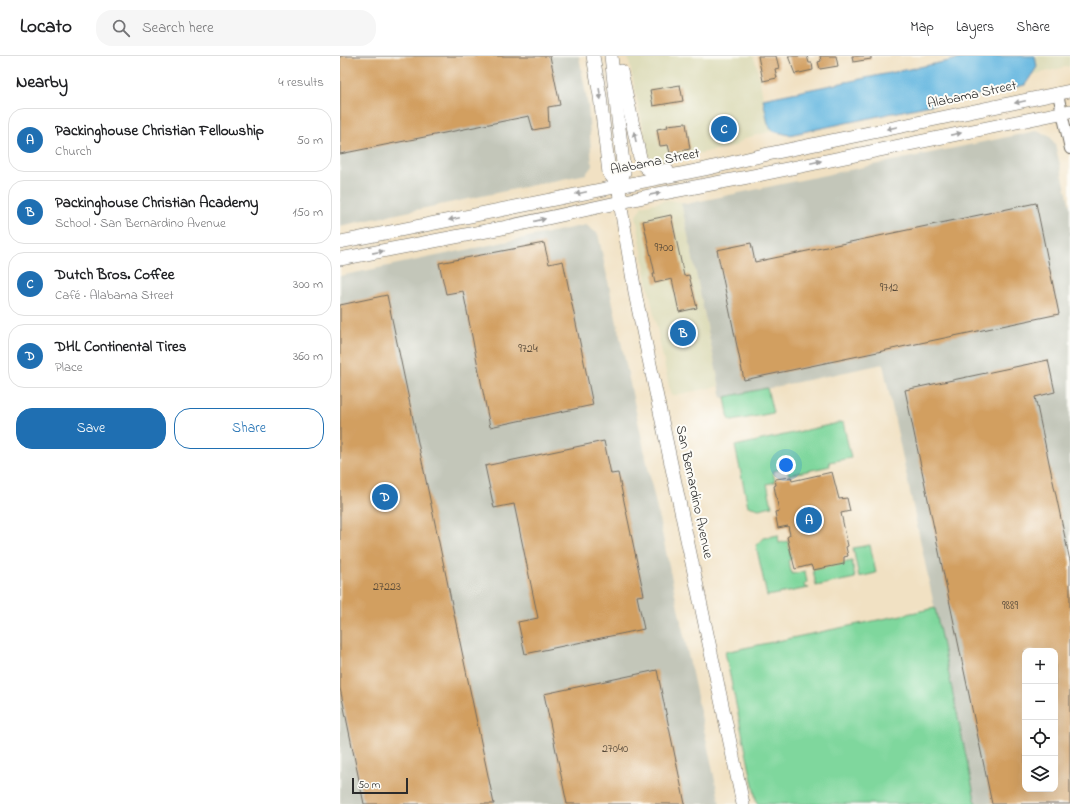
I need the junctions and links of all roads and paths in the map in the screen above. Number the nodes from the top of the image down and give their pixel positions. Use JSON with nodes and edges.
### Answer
{"nodes":[{"id":1,"x":593,"y":56,"type":"edge"},
{"id":2,"x":611,"y":56,"type":"edge"},
{"id":3,"x":618,"y":56,"type":"edge"},
{"id":4,"x":1064,"y":92,"type":"edge"},
{"id":5,"x":1066,"y":112,"type":"edge"},
{"id":6,"x":1070,"y":149,"type":"edge"},
{"id":7,"x":768,"y":154,"type":"junction"},
{"id":8,"x":705,"y":169,"type":"junction"},
{"id":9,"x":619,"y":185,"type":"junction"},
{"id":10,"x":690,"y":188,"type":"junction"},
{"id":11,"x":620,"y":202,"type":"junction"},
{"id":12,"x":340,"y":242,"type":"edge"},
{"id":13,"x":340,"y":259,"type":"edge"},
{"id":14,"x":743,"y":804,"type":"edge"}],
"edges":[{"from":1,"to":9,"type":"main road","name":"San Bernardino Avenue","one_way":true},
{"from":2,"to":9,"type":"main road","name":"San Bernardino Avenue"},
{"from":8,"to":3,"type":"main road","one_way":true},
{"from":4,"to":5,"type":"street"},
{"from":4,"to":7,"type":"main road","name":"Alabama Street","one_way":true},
{"from":5,"to":6,"type":"street"},
{"from":10,"to":5,"type":"main road","one_way":true},
{"from":7,"to":8,"type":"main road","name":"Alabama Street"},
{"from":7,"to":10,"type":"main road"},
{"from":8,"to":9,"type":"main road","name":"Alabama Street"},
{"from":9,"to":11,"type":"main road","name":"San Bernardino Avenue"},
{"from":9,"to":12,"type":"main road","name":"Alabama Street","one_way":true},
{"from":11,"to":10,"type":"main road","one_way":true},
{"from":13,"to":11,"type":"main road","one_way":true},
{"from":11,"to":14,"type":"main road","name":"San Bernardino Avenue"}]}
